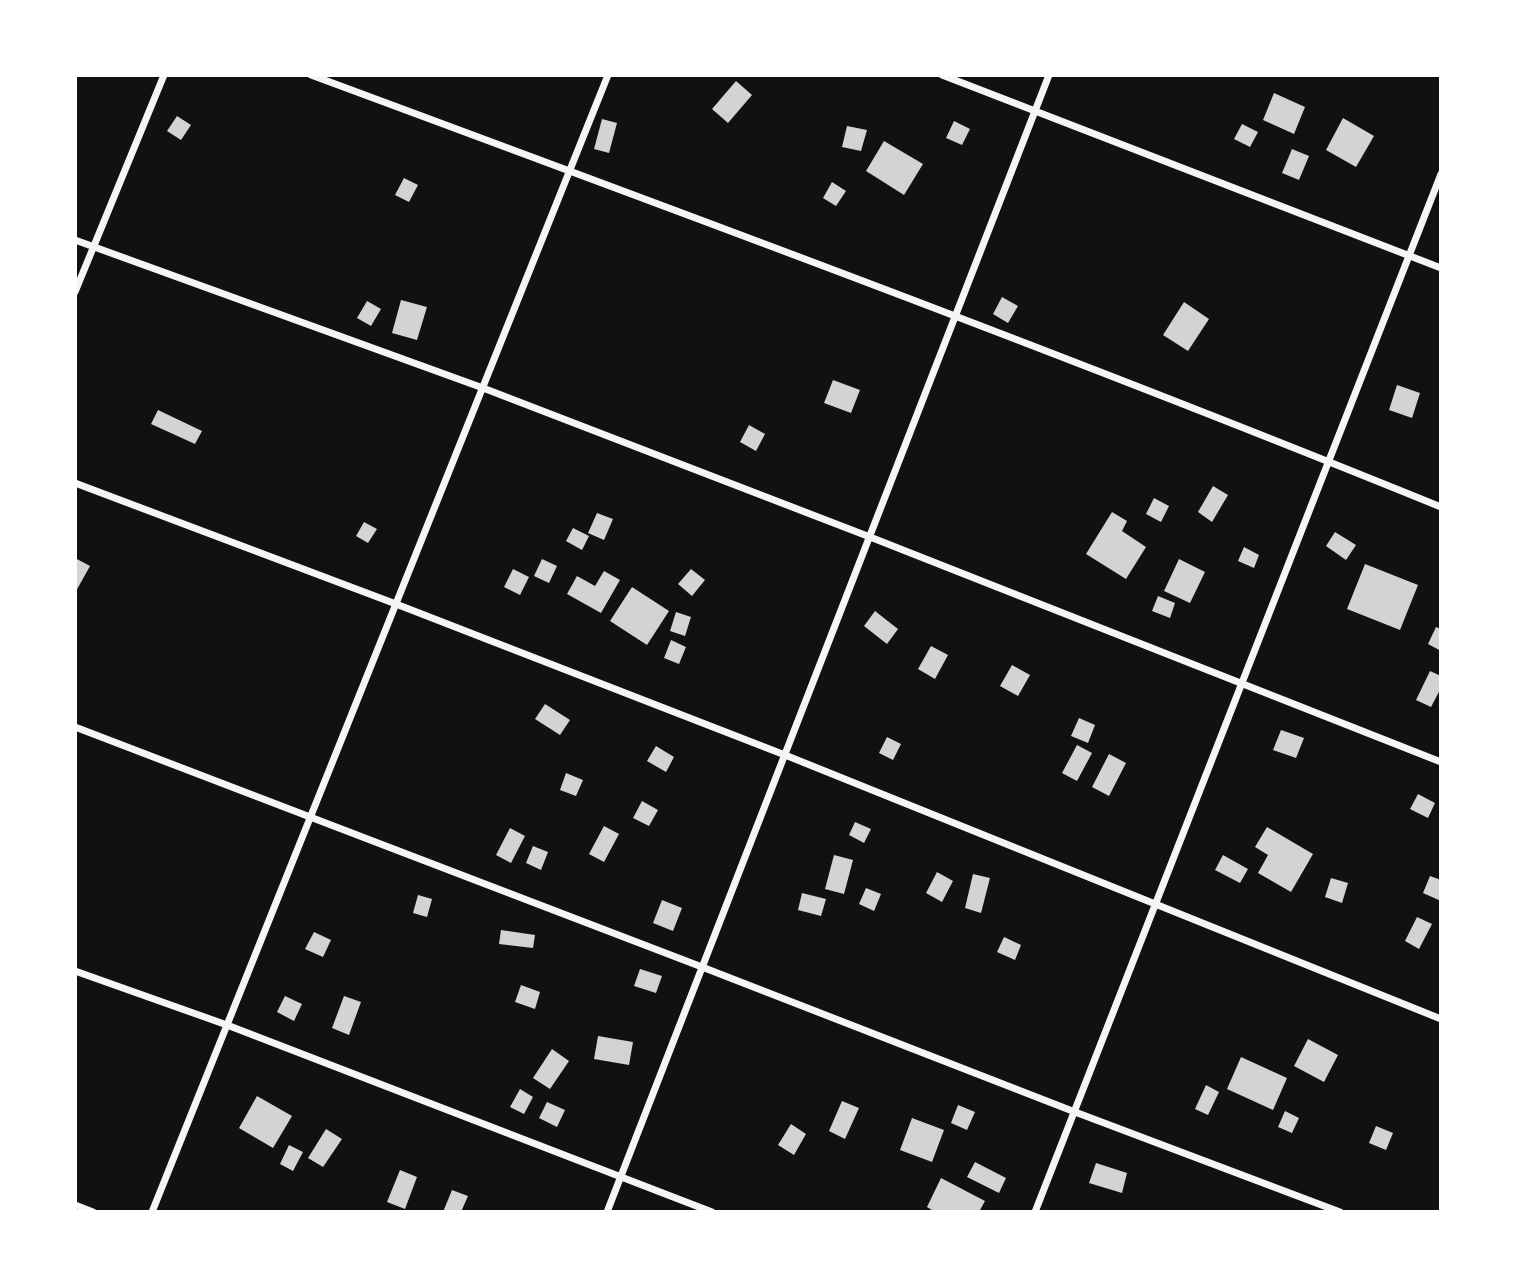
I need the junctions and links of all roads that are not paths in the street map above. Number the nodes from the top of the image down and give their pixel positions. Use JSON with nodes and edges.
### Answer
{"nodes":[{"id":1,"x":164,"y":75,"type":"edge"},
{"id":2,"x":311,"y":75,"type":"edge"},
{"id":3,"x":608,"y":75,"type":"edge"},
{"id":4,"x":942,"y":75,"type":"edge"},
{"id":5,"x":1049,"y":75,"type":"edge"},
{"id":6,"x":1035,"y":111,"type":"junction"},
{"id":7,"x":569,"y":170,"type":"junction"},
{"id":8,"x":1441,"y":174,"type":"edge"},
{"id":9,"x":75,"y":240,"type":"edge"},
{"id":10,"x":94,"y":247,"type":"junction"},
{"id":11,"x":1409,"y":255,"type":"junction"},
{"id":12,"x":1441,"y":268,"type":"edge"},
{"id":13,"x":75,"y":292,"type":"edge"},
{"id":14,"x":956,"y":316,"type":"junction"},
{"id":15,"x":483,"y":388,"type":"junction"},
{"id":16,"x":1328,"y":462,"type":"junction"},
{"id":17,"x":75,"y":483,"type":"edge"},
{"id":18,"x":1441,"y":507,"type":"edge"},
{"id":19,"x":870,"y":537,"type":"junction"},
{"id":20,"x":396,"y":604,"type":"junction"},
{"id":21,"x":1242,"y":683,"type":"junction"},
{"id":22,"x":75,"y":727,"type":"edge"},
{"id":23,"x":785,"y":755,"type":"junction"},
{"id":24,"x":1441,"y":762,"type":"edge"},
{"id":25,"x":310,"y":818,"type":"junction"},
{"id":26,"x":1156,"y":904,"type":"junction"},
{"id":27,"x":702,"y":967,"type":"junction"},
{"id":28,"x":75,"y":971,"type":"edge"},
{"id":29,"x":1441,"y":1018,"type":"edge"},
{"id":30,"x":227,"y":1026,"type":"junction"},
{"id":31,"x":1074,"y":1112,"type":"junction"},
{"id":32,"x":620,"y":1178,"type":"junction"},
{"id":33,"x":75,"y":1206,"type":"edge"},
{"id":34,"x":93,"y":1212,"type":"edge"},
{"id":35,"x":152,"y":1212,"type":"edge"},
{"id":36,"x":607,"y":1212,"type":"edge"},
{"id":37,"x":712,"y":1212,"type":"edge"},
{"id":38,"x":1035,"y":1212,"type":"edge"},
{"id":39,"x":1340,"y":1212,"type":"edge"}],
"edges":[{"from":1,"to":10,"type":"street"},
{"from":2,"to":7,"type":"street"},
{"from":3,"to":7,"type":"street"},
{"from":4,"to":6,"type":"street"},
{"from":5,"to":6,"type":"street"},
{"from":6,"to":11,"type":"street"},
{"from":6,"to":14,"type":"street"},
{"from":7,"to":14,"type":"street"},
{"from":7,"to":15,"type":"street"},
{"from":8,"to":11,"type":"street"},
{"from":9,"to":10,"type":"street"},
{"from":10,"to":13,"type":"street"},
{"from":10,"to":15,"type":"street"},
{"from":11,"to":12,"type":"street"},
{"from":11,"to":16,"type":"street"},
{"from":14,"to":16,"type":"street"},
{"from":14,"to":19,"type":"street"},
{"from":15,"to":19,"type":"street"},
{"from":15,"to":20,"type":"street"},
{"from":16,"to":18,"type":"street"},
{"from":16,"to":21,"type":"street"},
{"from":17,"to":20,"type":"street"},
{"from":19,"to":21,"type":"street"},
{"from":19,"to":23,"type":"street"},
{"from":20,"to":23,"type":"street"},
{"from":20,"to":25,"type":"street"},
{"from":21,"to":24,"type":"street"},
{"from":21,"to":26,"type":"street"},
{"from":22,"to":25,"type":"street"},
{"from":23,"to":26,"type":"street"},
{"from":23,"to":27,"type":"street"},
{"from":25,"to":27,"type":"street"},
{"from":25,"to":30,"type":"street"},
{"from":26,"to":29,"type":"street"},
{"from":26,"to":31,"type":"street"},
{"from":27,"to":31,"type":"street"},
{"from":27,"to":32,"type":"street"},
{"from":28,"to":30,"type":"street"},
{"from":30,"to":32,"type":"street"},
{"from":30,"to":35,"type":"street"},
{"from":31,"to":38,"type":"street"},
{"from":31,"to":39,"type":"street"},
{"from":32,"to":36,"type":"street"},
{"from":32,"to":37,"type":"street"},
{"from":33,"to":34,"type":"street"}]}
